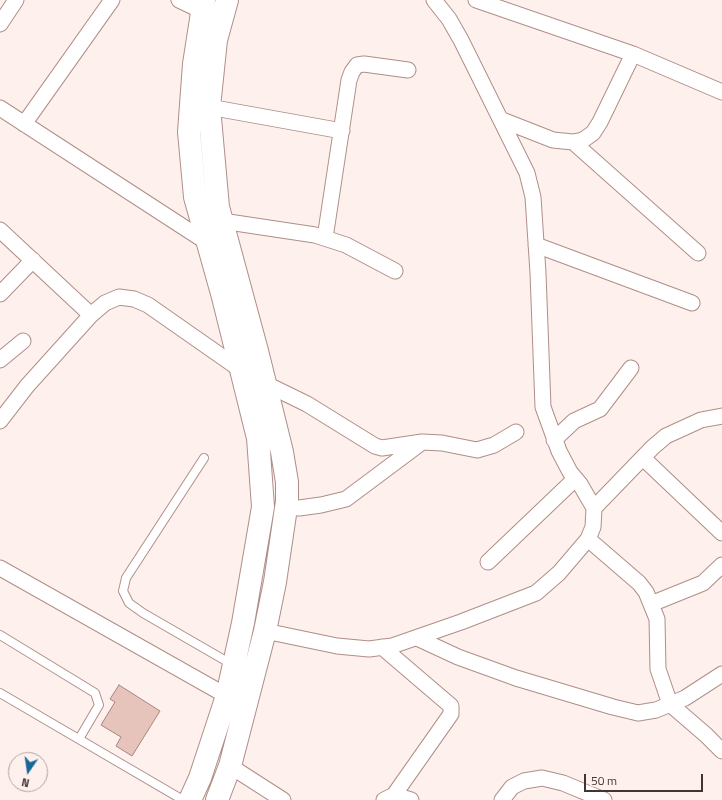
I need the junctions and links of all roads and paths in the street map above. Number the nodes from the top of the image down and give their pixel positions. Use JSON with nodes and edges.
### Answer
{"nodes":[{"id":1,"x":16,"y":0,"type":"edge"},
{"id":2,"x":112,"y":0,"type":"edge"},
{"id":3,"x":179,"y":0,"type":"edge"},
{"id":4,"x":227,"y":0,"type":"edge"},
{"id":5,"x":434,"y":0,"type":"edge"},
{"id":6,"x":476,"y":0,"type":"edge"},
{"id":7,"x":203,"y":6,"type":"edge"},
{"id":8,"x":0,"y":24,"type":"edge"},
{"id":9,"x":634,"y":54,"type":"junction"},
{"id":10,"x":408,"y":70,"type":"dead end"},
{"id":11,"x":722,"y":92,"type":"edge"},
{"id":12,"x":210,"y":107,"type":"junction"},
{"id":13,"x":0,"y":108,"type":"edge"},
{"id":14,"x":502,"y":120,"type":"junction"},
{"id":15,"x":24,"y":124,"type":"junction"},
{"id":16,"x":342,"y":131,"type":"junction"},
{"id":17,"x":573,"y":142,"type":"junction"},
{"id":18,"x":222,"y":221,"type":"junction"},
{"id":19,"x":0,"y":230,"type":"edge"},
{"id":20,"x":325,"y":238,"type":"junction"},
{"id":21,"x":208,"y":243,"type":"junction"},
{"id":22,"x":536,"y":245,"type":"junction"},
{"id":23,"x":698,"y":253,"type":"dead end"},
{"id":24,"x":33,"y":260,"type":"junction"},
{"id":25,"x":395,"y":271,"type":"dead end"},
{"id":26,"x":0,"y":294,"type":"edge"},
{"id":27,"x":692,"y":303,"type":"dead end"},
{"id":28,"x":91,"y":314,"type":"junction"},
{"id":29,"x":23,"y":341,"type":"dead end"},
{"id":30,"x":0,"y":360,"type":"edge"},
{"id":31,"x":631,"y":368,"type":"dead end"},
{"id":32,"x":241,"y":370,"type":"junction"},
{"id":33,"x":266,"y":384,"type":"junction"},
{"id":34,"x":722,"y":416,"type":"edge"},
{"id":35,"x":0,"y":421,"type":"edge"},
{"id":36,"x":516,"y":432,"type":"dead end"},
{"id":37,"x":554,"y":440,"type":"junction"},
{"id":38,"x":422,"y":442,"type":"junction"},
{"id":39,"x":204,"y":458,"type":"dead end"},
{"id":40,"x":643,"y":458,"type":"junction"},
{"id":41,"x":575,"y":479,"type":"junction"},
{"id":42,"x":286,"y":507,"type":"junction"},
{"id":43,"x":594,"y":508,"type":"junction"},
{"id":44,"x":722,"y":533,"type":"edge"},
{"id":45,"x":588,"y":539,"type":"junction"},
{"id":46,"x":488,"y":562,"type":"dead end"},
{"id":47,"x":722,"y":565,"type":"edge"},
{"id":48,"x":0,"y":568,"type":"edge"},
{"id":49,"x":651,"y":604,"type":"junction"},
{"id":50,"x":265,"y":631,"type":"junction"},
{"id":51,"x":0,"y":635,"type":"edge"},
{"id":52,"x":417,"y":638,"type":"junction"},
{"id":53,"x":382,"y":647,"type":"junction"},
{"id":54,"x":234,"y":666,"type":"junction"},
{"id":55,"x":722,"y":674,"type":"edge"},
{"id":56,"x":0,"y":693,"type":"edge"},
{"id":57,"x":227,"y":696,"type":"junction"},
{"id":58,"x":670,"y":704,"type":"junction"},
{"id":59,"x":78,"y":739,"type":"junction"},
{"id":60,"x":722,"y":751,"type":"edge"},
{"id":61,"x":230,"y":766,"type":"junction"},
{"id":62,"x":389,"y":798,"type":"edge"},
{"id":63,"x":183,"y":800,"type":"edge"},
{"id":64,"x":190,"y":800,"type":"edge"},
{"id":65,"x":217,"y":800,"type":"edge"},
{"id":66,"x":283,"y":800,"type":"edge"},
{"id":67,"x":411,"y":800,"type":"edge"},
{"id":68,"x":502,"y":800,"type":"edge"},
{"id":69,"x":604,"y":800,"type":"edge"}],
"edges":[{"from":1,"to":8,"type":"street"},
{"from":2,"to":15,"type":"street"},
{"from":3,"to":7,"type":"street"},
{"from":4,"to":12,"type":"highway"},
{"from":5,"to":14,"type":"street"},
{"from":6,"to":9,"type":"street"},
{"from":7,"to":21,"type":"highway"},
{"from":9,"to":11,"type":"street"},
{"from":9,"to":17,"type":"street"},
{"from":10,"to":16,"type":"street"},
{"from":12,"to":16,"type":"street"},
{"from":12,"to":18,"type":"highway"},
{"from":13,"to":15,"type":"street"},
{"from":14,"to":17,"type":"street"},
{"from":14,"to":22,"type":"street"},
{"from":15,"to":21,"type":"street"},
{"from":16,"to":20,"type":"street"},
{"from":17,"to":23,"type":"street"},
{"from":18,"to":20,"type":"street"},
{"from":18,"to":33,"type":"highway"},
{"from":19,"to":24,"type":"street"},
{"from":20,"to":25,"type":"street"},
{"from":21,"to":32,"type":"highway"},
{"from":22,"to":27,"type":"street"},
{"from":22,"to":37,"type":"street"},
{"from":24,"to":26,"type":"street"},
{"from":24,"to":28,"type":"street"},
{"from":28,"to":32,"type":"street"},
{"from":28,"to":35,"type":"street"},
{"from":29,"to":30,"type":"street"},
{"from":31,"to":37,"type":"street"},
{"from":32,"to":54,"type":"highway"},
{"from":33,"to":38,"type":"street"},
{"from":33,"to":42,"type":"highway"},
{"from":34,"to":40,"type":"street"},
{"from":36,"to":38,"type":"street"},
{"from":37,"to":41,"type":"street"},
{"from":38,"to":42,"type":"street"},
{"from":39,"to":54,"type":"lane"},
{"from":40,"to":43,"type":"street"},
{"from":40,"to":44,"type":"street"},
{"from":41,"to":43,"type":"street"},
{"from":41,"to":46,"type":"street"},
{"from":42,"to":50,"type":"highway"},
{"from":43,"to":45,"type":"street"},
{"from":45,"to":49,"type":"street"},
{"from":45,"to":52,"type":"street"},
{"from":47,"to":49,"type":"street"},
{"from":48,"to":57,"type":"street"},
{"from":49,"to":58,"type":"street"},
{"from":50,"to":53,"type":"street"},
{"from":50,"to":61,"type":"highway"},
{"from":51,"to":59,"type":"lane"},
{"from":52,"to":53,"type":"street"},
{"from":52,"to":58,"type":"street"},
{"from":53,"to":62,"type":"street"},
{"from":54,"to":57,"type":"highway"},
{"from":55,"to":58,"type":"street"},
{"from":56,"to":59,"type":"lane"},
{"from":57,"to":64,"type":"highway"},
{"from":58,"to":60,"type":"street"},
{"from":59,"to":63,"type":"lane"},
{"from":61,"to":65,"type":"highway"},
{"from":61,"to":66,"type":"street"},
{"from":62,"to":67,"type":"street"},
{"from":68,"to":69,"type":"street"}]}
